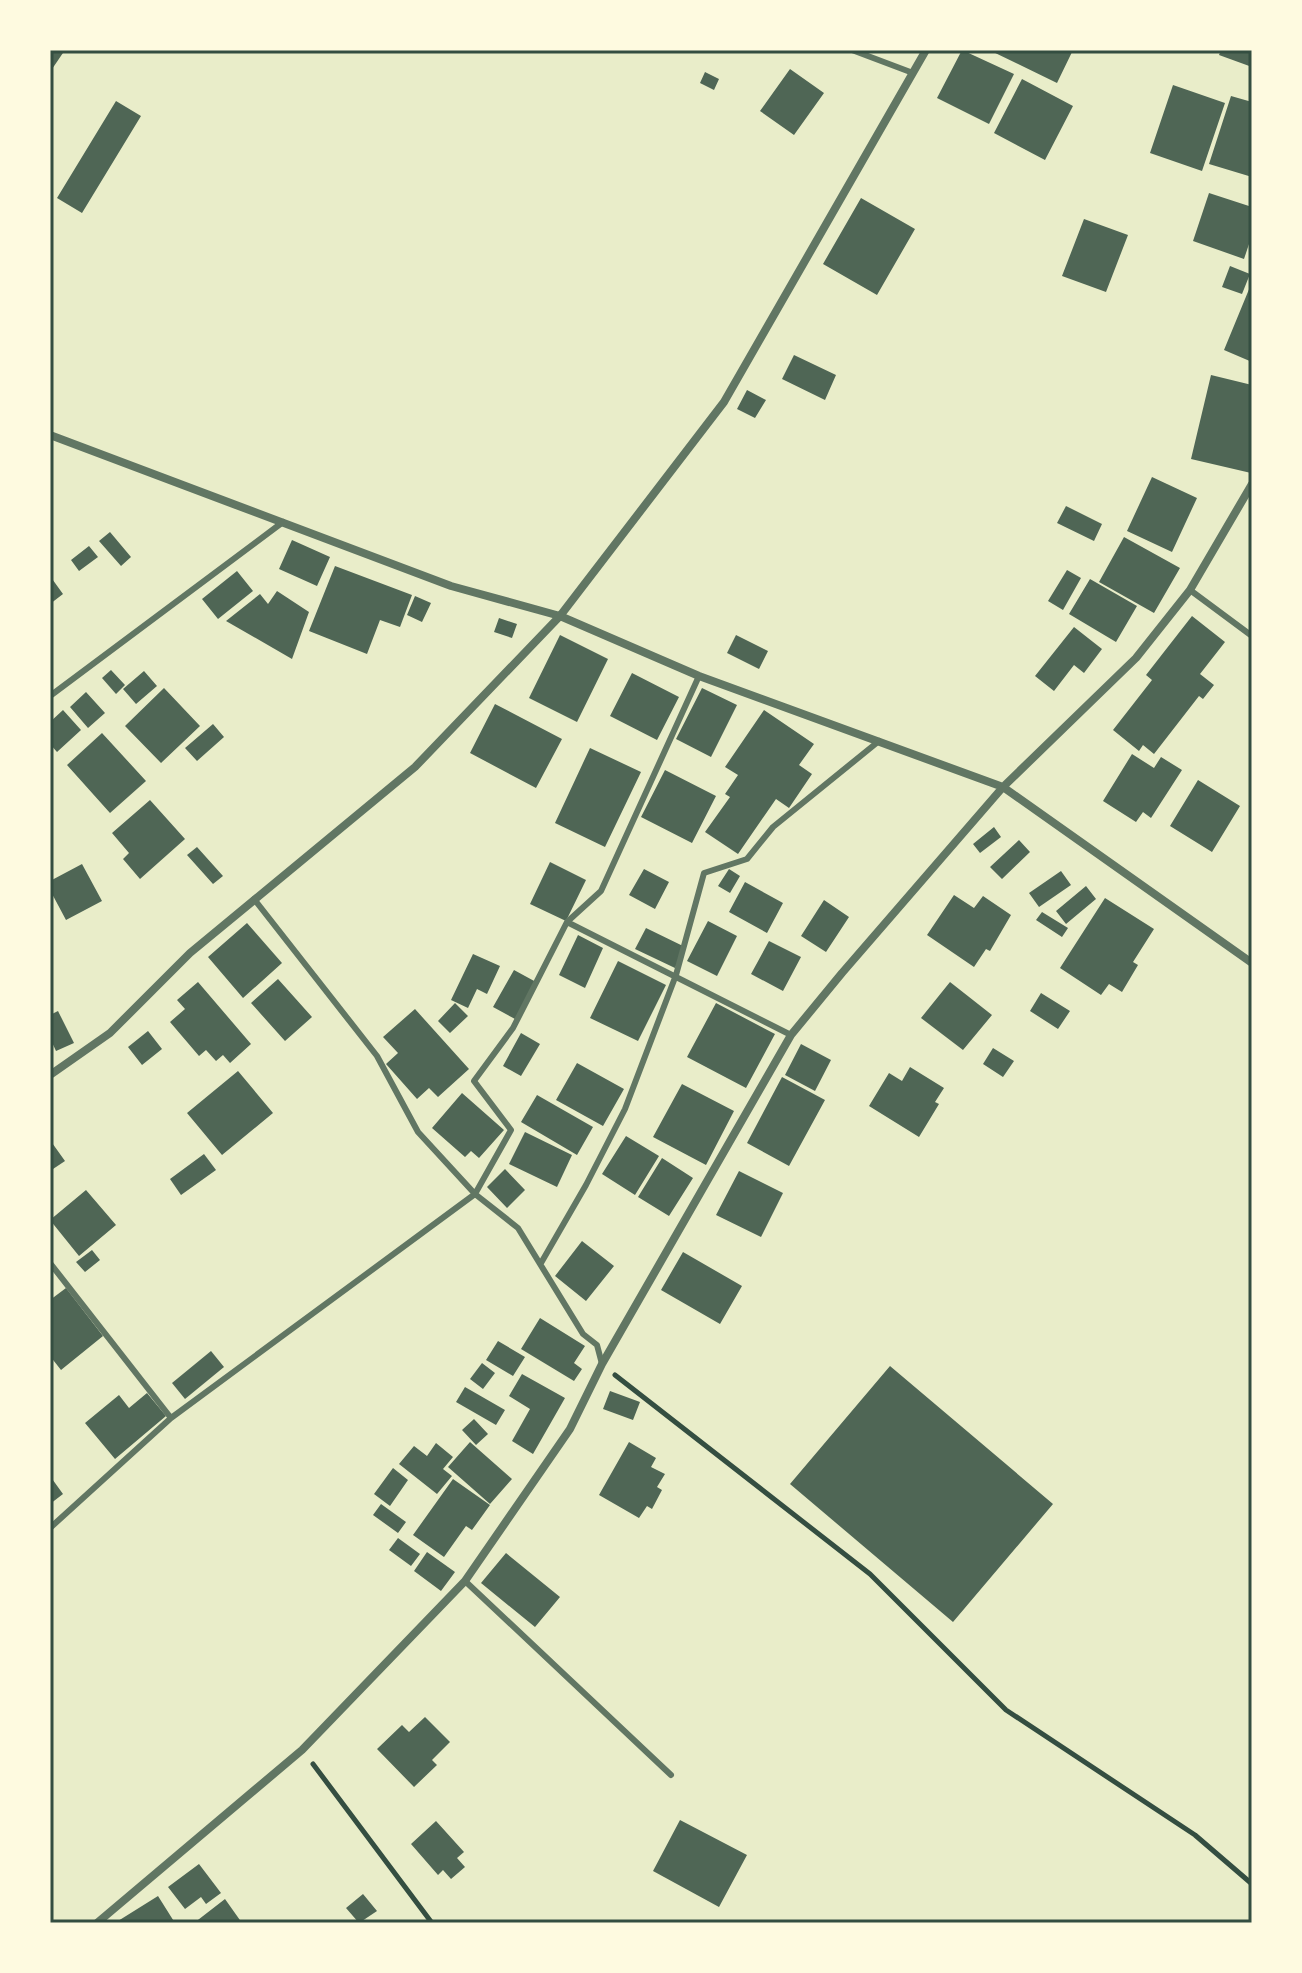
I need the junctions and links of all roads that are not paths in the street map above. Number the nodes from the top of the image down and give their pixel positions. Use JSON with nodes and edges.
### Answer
{"nodes":[{"id":1,"x":852,"y":50,"type":"edge"},
{"id":2,"x":926,"y":50,"type":"edge"},
{"id":3,"x":913,"y":73,"type":"junction"},
{"id":4,"x":50,"y":435,"type":"edge"},
{"id":5,"x":1252,"y":484,"type":"edge"},
{"id":6,"x":283,"y":522,"type":"junction"},
{"id":7,"x":1190,"y":590,"type":"junction"},
{"id":8,"x":560,"y":616,"type":"junction"},
{"id":9,"x":1252,"y":636,"type":"edge"},
{"id":10,"x":699,"y":676,"type":"junction"},
{"id":11,"x":50,"y":696,"type":"edge"},
{"id":12,"x":879,"y":741,"type":"junction"},
{"id":13,"x":1003,"y":787,"type":"junction"},
{"id":14,"x":254,"y":899,"type":"junction"},
{"id":15,"x":567,"y":922,"type":"junction"},
{"id":16,"x":1252,"y":963,"type":"edge"},
{"id":17,"x":676,"y":975,"type":"junction"},
{"id":18,"x":791,"y":1035,"type":"junction"},
{"id":19,"x":50,"y":1075,"type":"edge"},
{"id":20,"x":475,"y":1194,"type":"junction"},
{"id":21,"x":50,"y":1263,"type":"edge"},
{"id":22,"x":541,"y":1263,"type":"junction"},
{"id":23,"x":602,"y":1364,"type":"junction"},
{"id":24,"x":171,"y":1418,"type":"junction"},
{"id":25,"x":50,"y":1528,"type":"edge"},
{"id":26,"x":465,"y":1581,"type":"junction"},
{"id":27,"x":671,"y":1775,"type":"dead end"},
{"id":28,"x":97,"y":1923,"type":"edge"}],
"edges":[{"from":1,"to":3,"type":"lane"},
{"from":2,"to":3,"type":"street"},
{"from":3,"to":8,"type":"street"},
{"from":4,"to":6,"type":"street"},
{"from":5,"to":7,"type":"street"},
{"from":6,"to":8,"type":"street"},
{"from":6,"to":11,"type":"lane"},
{"from":7,"to":9,"type":"lane"},
{"from":7,"to":13,"type":"street"},
{"from":8,"to":10,"type":"street"},
{"from":8,"to":14,"type":"street"},
{"from":10,"to":12,"type":"street"},
{"from":10,"to":15,"type":"lane"},
{"from":12,"to":13,"type":"street"},
{"from":12,"to":17,"type":"lane"},
{"from":13,"to":16,"type":"street"},
{"from":13,"to":18,"type":"street"},
{"from":14,"to":19,"type":"street"},
{"from":14,"to":20,"type":"lane"},
{"from":15,"to":17,"type":"lane"},
{"from":15,"to":20,"type":"lane"},
{"from":17,"to":18,"type":"lane"},
{"from":17,"to":22,"type":"lane"},
{"from":18,"to":23,"type":"street"},
{"from":20,"to":22,"type":"lane"},
{"from":20,"to":24,"type":"lane"},
{"from":21,"to":24,"type":"lane"},
{"from":22,"to":23,"type":"lane"},
{"from":23,"to":26,"type":"street"},
{"from":24,"to":25,"type":"lane"},
{"from":26,"to":27,"type":"lane"},
{"from":26,"to":28,"type":"street"}]}
